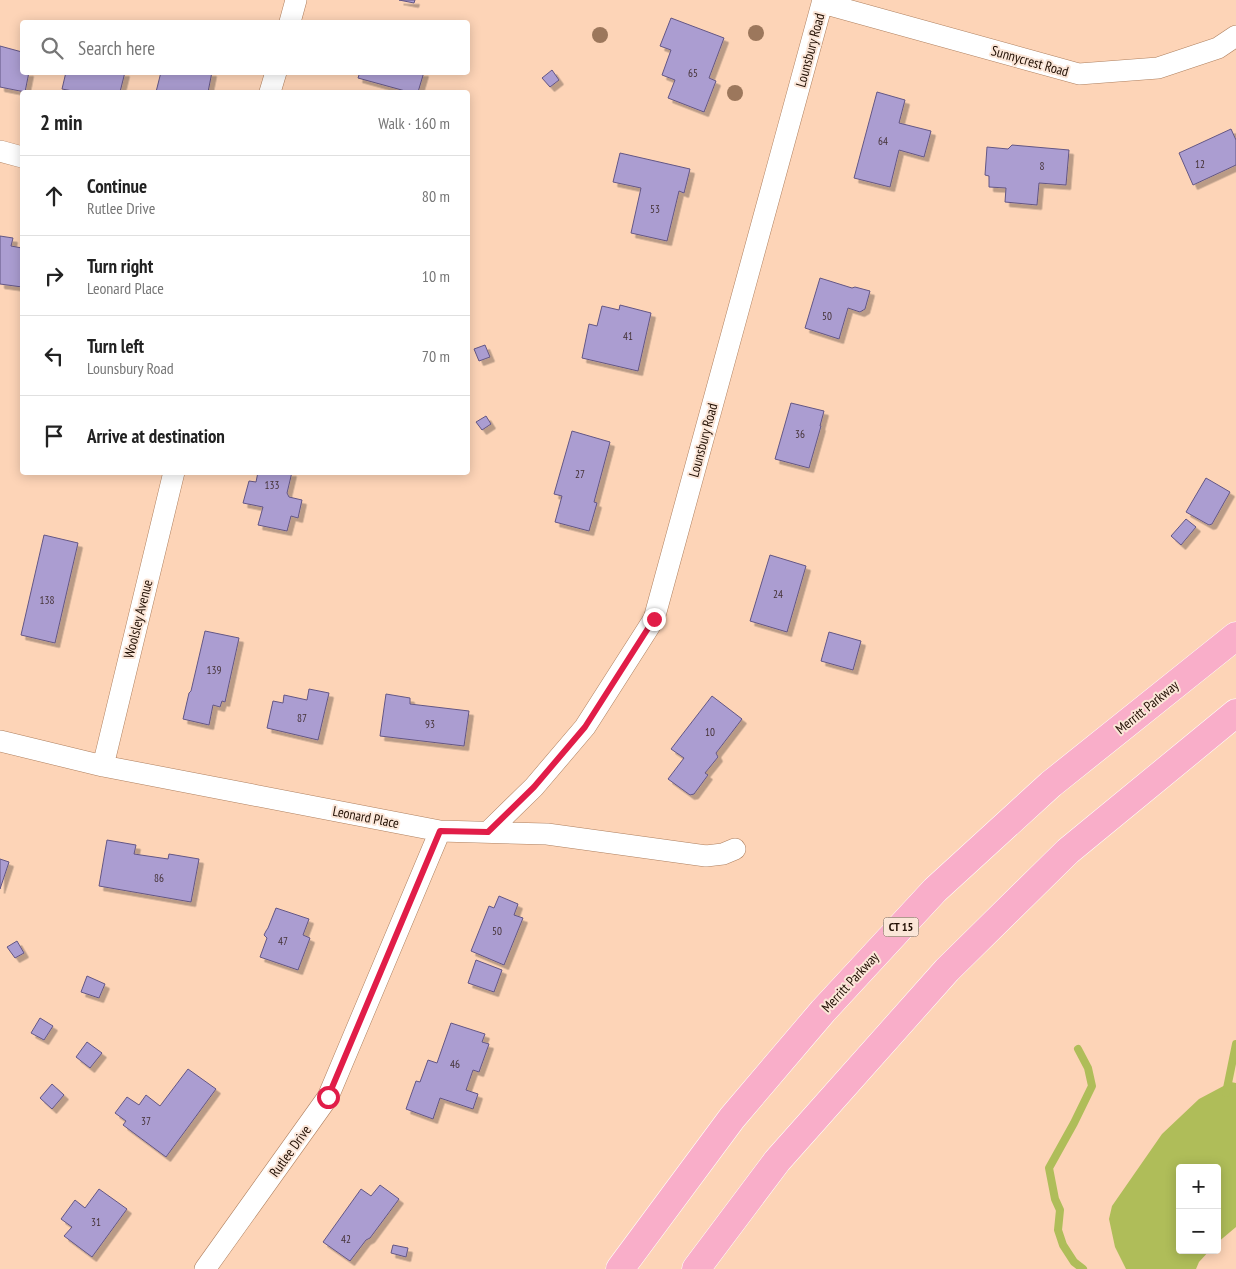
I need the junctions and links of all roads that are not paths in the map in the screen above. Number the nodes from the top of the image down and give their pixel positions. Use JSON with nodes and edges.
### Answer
{"nodes":[{"id":1,"x":296,"y":0,"type":"edge"},
{"id":2,"x":823,"y":2,"type":"edge"},
{"id":3,"x":291,"y":20,"type":"edge"},
{"id":4,"x":1236,"y":36,"type":"edge"},
{"id":5,"x":275,"y":75,"type":"edge"},
{"id":6,"x":271,"y":90,"type":"edge"},
{"id":7,"x":0,"y":151,"type":"edge"},
{"id":8,"x":20,"y":156,"type":"edge"},
{"id":9,"x":173,"y":475,"type":"edge"},
{"id":10,"x":1236,"y":636,"type":"edge"},
{"id":11,"x":1236,"y":713,"type":"edge"},
{"id":12,"x":0,"y":741,"type":"edge"},
{"id":13,"x":103,"y":766,"type":"junction"},
{"id":14,"x":440,"y":831,"type":"junction"},
{"id":15,"x":488,"y":832,"type":"junction"},
{"id":16,"x":735,"y":849,"type":"dead end"},
{"id":17,"x":205,"y":1269,"type":"edge"},
{"id":18,"x":620,"y":1269,"type":"edge"},
{"id":19,"x":696,"y":1269,"type":"edge"}],
"edges":[{"from":1,"to":3,"type":"street"},
{"from":2,"to":4,"type":"street","name":"Sunnycrest Road"},
{"from":2,"to":15,"type":"street","name":"Lounsbury Road"},
{"from":5,"to":6,"type":"street"},
{"from":7,"to":8,"type":"street"},
{"from":9,"to":13,"type":"street","name":"Woolsley Avenue"},
{"from":10,"to":18,"type":"highway","name":"Merritt Parkway","number":"CT 15"},
{"from":11,"to":19,"type":"highway"},
{"from":12,"to":13,"type":"street","name":"Leonard Place"},
{"from":13,"to":14,"type":"street","name":"Leonard Place"},
{"from":14,"to":15,"type":"street","name":"Leonard Place"},
{"from":14,"to":17,"type":"street","name":"Rutlee Drive"},
{"from":15,"to":16,"type":"street","name":"Leonard Place"}]}
